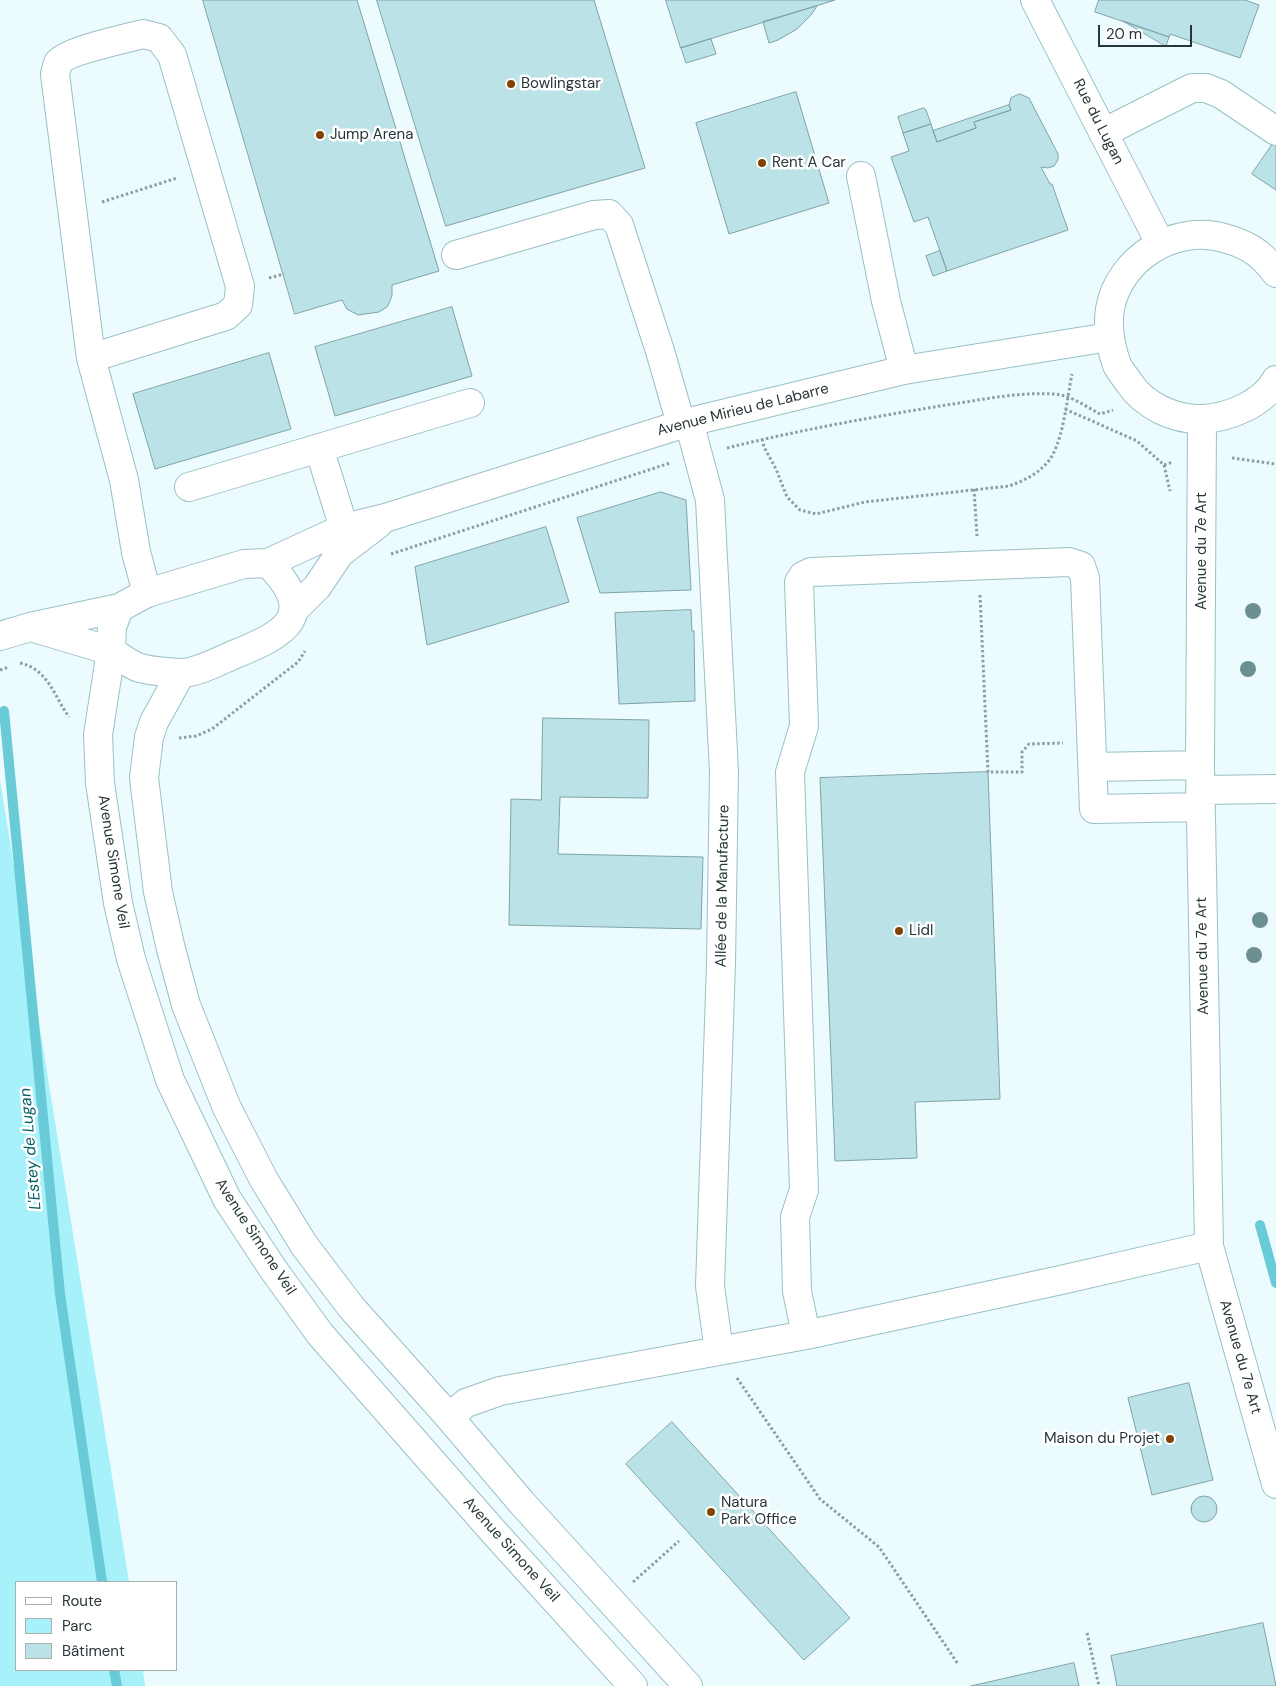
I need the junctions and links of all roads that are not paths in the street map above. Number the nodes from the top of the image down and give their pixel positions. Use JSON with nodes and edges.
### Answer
{"nodes":[{"id":1,"x":1035,"y":0,"type":"edge"},
{"id":2,"x":1276,"y":131,"type":"edge"},
{"id":3,"x":1103,"y":133,"type":"junction"},
{"id":4,"x":861,"y":176,"type":"dead end"},
{"id":5,"x":1160,"y":243,"type":"junction"},
{"id":6,"x":456,"y":255,"type":"dead end"},
{"id":7,"x":1272,"y":265,"type":"edge"},
{"id":8,"x":1109,"y":337,"type":"junction"},
{"id":9,"x":91,"y":358,"type":"junction"},
{"id":10,"x":904,"y":370,"type":"junction"},
{"id":11,"x":1276,"y":380,"type":"edge"},
{"id":12,"x":470,"y":403,"type":"dead end"},
{"id":13,"x":1202,"y":419,"type":"junction"},
{"id":14,"x":685,"y":423,"type":"junction"},
{"id":15,"x":319,"y":448,"type":"junction"},
{"id":16,"x":188,"y":487,"type":"dead end"},
{"id":17,"x":385,"y":518,"type":"junction"},
{"id":18,"x":344,"y":528,"type":"junction"},
{"id":19,"x":268,"y":563,"type":"junction"},
{"id":20,"x":147,"y":593,"type":"junction"},
{"id":21,"x":120,"y":608,"type":"junction"},
{"id":22,"x":295,"y":609,"type":"junction"},
{"id":23,"x":15,"y":631,"type":"edge"},
{"id":24,"x":111,"y":651,"type":"junction"},
{"id":25,"x":181,"y":673,"type":"junction"},
{"id":26,"x":1092,"y":754,"type":"junction"},
{"id":27,"x":1200,"y":787,"type":"junction"},
{"id":28,"x":1276,"y":789,"type":"edge"},
{"id":29,"x":226,"y":1108,"type":"junction"},
{"id":30,"x":190,"y":1125,"type":"junction"},
{"id":31,"x":1209,"y":1246,"type":"junction"},
{"id":32,"x":806,"y":1335,"type":"junction"},
{"id":33,"x":719,"y":1351,"type":"junction"},
{"id":34,"x":449,"y":1417,"type":"junction"},
{"id":35,"x":1276,"y":1484,"type":"edge"},
{"id":36,"x":522,"y":1503,"type":"junction"},
{"id":37,"x":492,"y":1530,"type":"junction"},
{"id":38,"x":633,"y":1686,"type":"edge"},
{"id":39,"x":688,"y":1686,"type":"edge"}],
"edges":[{"from":1,"to":3,"type":"street","name":"Rue du Lugan"},
{"from":2,"to":3,"type":"street"},
{"from":3,"to":5,"type":"street","name":"Rue du Lugan"},
{"from":4,"to":10,"type":"street"},
{"from":5,"to":7,"type":"street"},
{"from":5,"to":8,"type":"street"},
{"from":6,"to":14,"type":"street","name":"Allée de la Manufacture"},
{"from":8,"to":10,"type":"street","name":"Avenue Mirieu de Labarre"},
{"from":8,"to":13,"type":"street"},
{"from":9,"to":9,"type":"street"},
{"from":9,"to":20,"type":"street"},
{"from":10,"to":14,"type":"street","name":"Avenue Mirieu de Labarre"},
{"from":11,"to":13,"type":"street"},
{"from":12,"to":15,"type":"street"},
{"from":13,"to":27,"type":"street","name":"Avenue du 7e Art"},
{"from":14,"to":17,"type":"street","name":"Avenue Mirieu de Labarre"},
{"from":14,"to":33,"type":"street","name":"Allée de la Manufacture"},
{"from":15,"to":16,"type":"street"},
{"from":15,"to":18,"type":"street"},
{"from":17,"to":18,"type":"street","name":"Avenue Mirieu de Labarre"},
{"from":17,"to":22,"type":"street","name":"Avenue Mirieu de Labarre"},
{"from":18,"to":19,"type":"street","name":"Avenue Mirieu de Labarre"},
{"from":19,"to":20,"type":"street","name":"Avenue Mirieu de Labarre"},
{"from":19,"to":22,"type":"street"},
{"from":20,"to":21,"type":"street","name":"Avenue Mirieu de Labarre"},
{"from":21,"to":23,"type":"street","name":"Avenue Mirieu de Labarre"},
{"from":21,"to":24,"type":"street"},
{"from":22,"to":25,"type":"street","name":"Avenue Mirieu de Labarre"},
{"from":23,"to":24,"type":"street","name":"Avenue Mirieu de Labarre"},
{"from":24,"to":25,"type":"street","name":"Avenue Mirieu de Labarre"},
{"from":24,"to":30,"type":"street","name":"Avenue Simone Veil"},
{"from":25,"to":29,"type":"street"},
{"from":26,"to":27,"type":"street"},
{"from":26,"to":27,"type":"street"},
{"from":26,"to":32,"type":"street"},
{"from":27,"to":28,"type":"street"},
{"from":27,"to":31,"type":"street","name":"Avenue du 7e Art"},
{"from":29,"to":30,"type":"street"},
{"from":29,"to":34,"type":"street"},
{"from":30,"to":37,"type":"street","name":"Avenue Simone Veil"},
{"from":31,"to":32,"type":"street"},
{"from":31,"to":35,"type":"street","name":"Avenue du 7e Art"},
{"from":32,"to":33,"type":"street"},
{"from":33,"to":34,"type":"street"},
{"from":34,"to":36,"type":"street"},
{"from":36,"to":37,"type":"street"},
{"from":36,"to":39,"type":"street"},
{"from":37,"to":38,"type":"street","name":"Avenue Simone Veil"}]}
